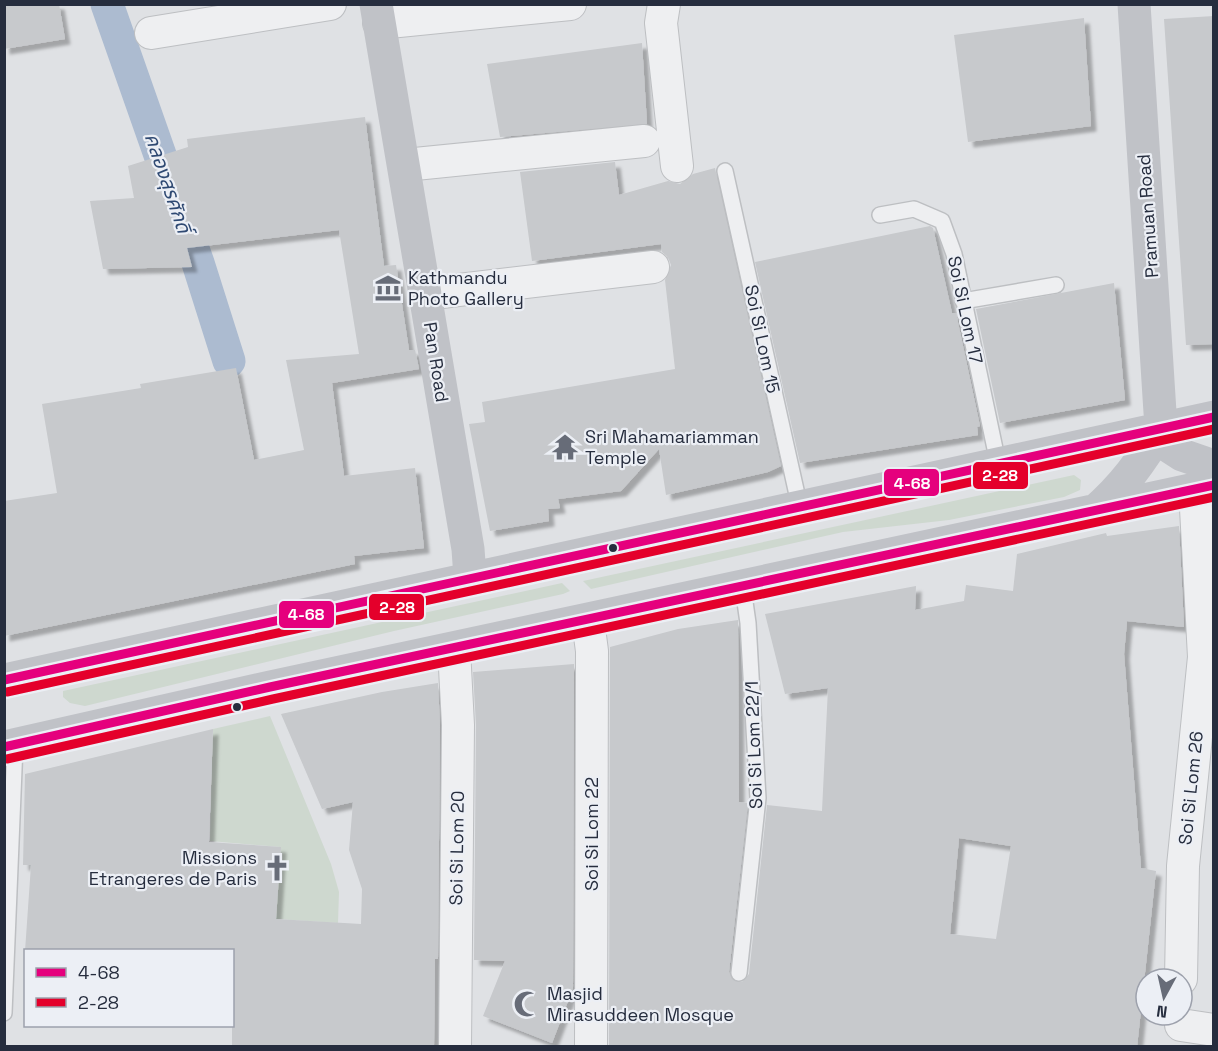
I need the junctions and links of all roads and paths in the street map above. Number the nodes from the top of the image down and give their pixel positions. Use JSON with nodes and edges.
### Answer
{"nodes":[{"id":1,"x":330,"y":4,"type":"edge"},
{"id":2,"x":570,"y":4,"type":"edge"},
{"id":3,"x":664,"y":4,"type":"edge"},
{"id":4,"x":1134,"y":4,"type":"edge"},
{"id":5,"x":378,"y":14,"type":"edge"},
{"id":6,"x":151,"y":33,"type":"dead end"},
{"id":7,"x":644,"y":141,"type":"dead end"},
{"id":8,"x":405,"y":165,"type":"junction"},
{"id":9,"x":677,"y":166,"type":"dead end"},
{"id":10,"x":725,"y":171,"type":"dead end"},
{"id":11,"x":880,"y":215,"type":"dead end"},
{"id":12,"x":652,"y":267,"type":"dead end"},
{"id":13,"x":1056,"y":285,"type":"dead end"},
{"id":14,"x":425,"y":294,"type":"junction"},
{"id":15,"x":963,"y":301,"type":"junction"},
{"id":16,"x":1214,"y":417,"type":"edge"},
{"id":17,"x":1161,"y":428,"type":"junction"},
{"id":18,"x":998,"y":464,"type":"junction"},
{"id":19,"x":1207,"y":480,"type":"edge"},
{"id":20,"x":800,"y":508,"type":"junction"},
{"id":21,"x":1094,"y":512,"type":"junction"},
{"id":22,"x":470,"y":577,"type":"junction"},
{"id":23,"x":743,"y":588,"type":"junction"},
{"id":24,"x":588,"y":621,"type":"junction"},
{"id":25,"x":454,"y":649,"type":"junction"},
{"id":26,"x":4,"y":680,"type":"edge"},
{"id":27,"x":8,"y":744,"type":"edge"},
{"id":28,"x":1202,"y":793,"type":"edge"},
{"id":29,"x":1181,"y":967,"type":"edge"},
{"id":30,"x":739,"y":974,"type":"dead end"},
{"id":31,"x":4,"y":1013,"type":"edge"},
{"id":32,"x":1181,"y":1029,"type":"edge"},
{"id":33,"x":1214,"y":1030,"type":"edge"},
{"id":34,"x":455,"y":1047,"type":"edge"},
{"id":35,"x":591,"y":1047,"type":"edge"}],
"edges":[{"from":1,"to":6,"type":"street"},
{"from":2,"to":5,"type":"street"},
{"from":3,"to":9,"type":"street"},
{"from":4,"to":17,"type":"main road","name":"Pramuan Road"},
{"from":5,"to":8,"type":"main road","name":"Pan Road"},
{"from":7,"to":8,"type":"street"},
{"from":8,"to":14,"type":"main road","name":"Pan Road"},
{"from":10,"to":20,"type":"lane","name":"Soi Si Lom 15"},
{"from":11,"to":15,"type":"lane","name":"Soi Si Lom 17"},
{"from":12,"to":14,"type":"street"},
{"from":13,"to":15,"type":"lane"},
{"from":14,"to":22,"type":"main road","name":"Pan Road"},
{"from":15,"to":18,"type":"lane","name":"Soi Si Lom 17"},
{"from":16,"to":17,"type":"main road"},
{"from":17,"to":18,"type":"main road"},
{"from":17,"to":19,"type":"main road"},
{"from":17,"to":21,"type":"main road"},
{"from":18,"to":20,"type":"main road"},
{"from":19,"to":21,"type":"main road"},
{"from":19,"to":28,"type":"street","name":"Soi Si Lom 26"},
{"from":20,"to":22,"type":"main road"},
{"from":21,"to":23,"type":"main road"},
{"from":22,"to":26,"type":"main road"},
{"from":23,"to":24,"type":"main road"},
{"from":23,"to":30,"type":"lane","name":"Soi Si Lom 22/1"},
{"from":24,"to":25,"type":"main road"},
{"from":24,"to":35,"type":"street","name":"Soi Si Lom 22"},
{"from":25,"to":27,"type":"main road"},
{"from":25,"to":34,"type":"street","name":"Soi Si Lom 20"},
{"from":27,"to":31,"type":"lane"},
{"from":28,"to":29,"type":"street","name":"Soi Si Lom 26"},
{"from":32,"to":33,"type":"street"}]}
